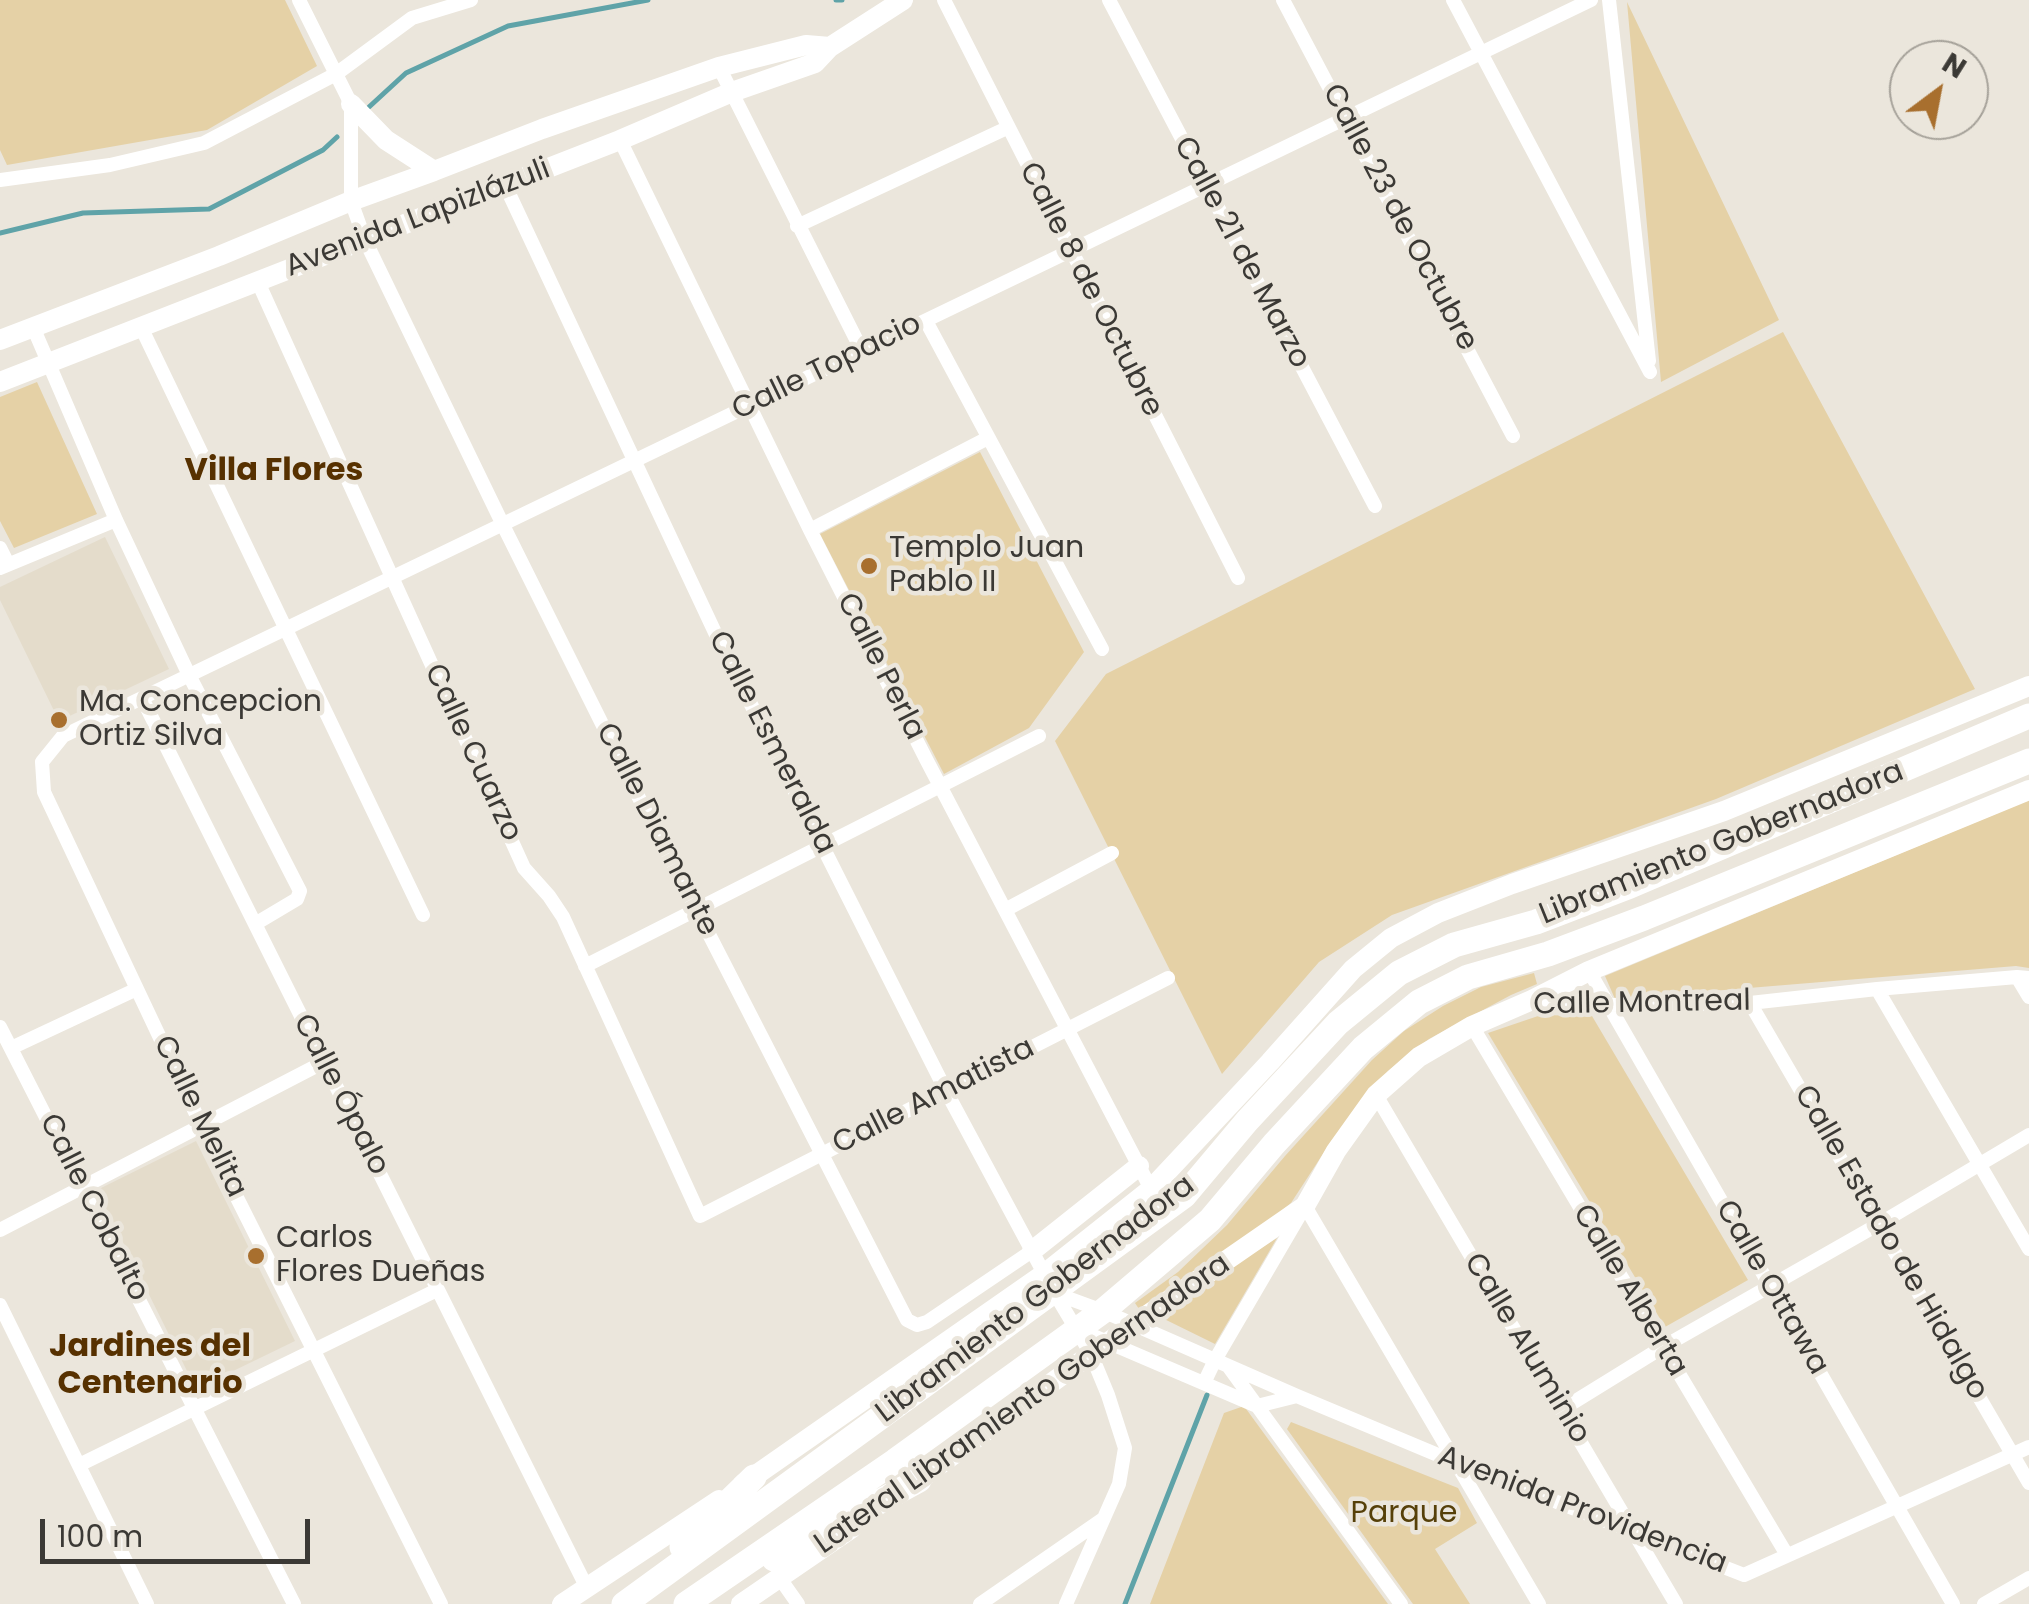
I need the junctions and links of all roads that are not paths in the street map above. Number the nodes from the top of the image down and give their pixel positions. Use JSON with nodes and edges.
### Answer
{"nodes":[{"id":1,"x":299,"y":0,"type":"edge"},
{"id":2,"x":471,"y":0,"type":"edge"},
{"id":3,"x":903,"y":0,"type":"edge"},
{"id":4,"x":944,"y":0,"type":"edge"},
{"id":5,"x":1108,"y":0,"type":"edge"},
{"id":6,"x":1284,"y":0,"type":"edge"},
{"id":7,"x":1453,"y":0,"type":"edge"},
{"id":8,"x":1591,"y":0,"type":"edge"},
{"id":9,"x":1609,"y":0,"type":"edge"},
{"id":10,"x":442,"y":4,"type":"edge"},
{"id":11,"x":830,"y":47,"type":"junction"},
{"id":12,"x":1482,"y":52,"type":"junction"},
{"id":13,"x":719,"y":67,"type":"junction"},
{"id":14,"x":336,"y":74,"type":"junction"},
{"id":15,"x":732,"y":92,"type":"junction"},
{"id":16,"x":350,"y":104,"type":"junction"},
{"id":17,"x":1346,"y":118,"type":"junction"},
{"id":18,"x":1007,"y":128,"type":"junction"},
{"id":19,"x":620,"y":140,"type":"junction"},
{"id":20,"x":434,"y":171,"type":"junction"},
{"id":21,"x":2,"y":175,"type":"edge"},
{"id":22,"x":505,"y":184,"type":"junction"},
{"id":23,"x":1206,"y":186,"type":"junction"},
{"id":24,"x":351,"y":200,"type":"junction"},
{"id":25,"x":797,"y":226,"type":"junction"},
{"id":26,"x":366,"y":240,"type":"junction"},
{"id":27,"x":1070,"y":251,"type":"junction"},
{"id":28,"x":258,"y":282,"type":"junction"},
{"id":29,"x":926,"y":321,"type":"junction"},
{"id":30,"x":34,"y":327,"type":"junction"},
{"id":31,"x":141,"y":327,"type":"junction"},
{"id":32,"x":0,"y":340,"type":"edge"},
{"id":33,"x":862,"y":352,"type":"junction"},
{"id":34,"x":48,"y":363,"type":"junction"},
{"id":35,"x":0,"y":382,"type":"edge"},
{"id":36,"x":748,"y":406,"type":"junction"},
{"id":37,"x":1513,"y":436,"type":"dead end"},
{"id":38,"x":988,"y":438,"type":"junction"},
{"id":39,"x":634,"y":461,"type":"junction"},
{"id":40,"x":1375,"y":506,"type":"dead end"},
{"id":41,"x":116,"y":520,"type":"junction"},
{"id":42,"x":502,"y":524,"type":"junction"},
{"id":43,"x":810,"y":530,"type":"junction"},
{"id":44,"x":0,"y":548,"type":"edge"},
{"id":45,"x":4,"y":566,"type":"edge"},
{"id":46,"x":392,"y":578,"type":"junction"},
{"id":47,"x":1238,"y":578,"type":"dead end"},
{"id":48,"x":286,"y":629,"type":"junction"},
{"id":49,"x":1102,"y":649,"type":"dead end"},
{"id":50,"x":189,"y":675,"type":"junction"},
{"id":51,"x":2029,"y":686,"type":"edge"},
{"id":52,"x":142,"y":698,"type":"junction"},
{"id":53,"x":2029,"y":716,"type":"edge"},
{"id":54,"x":63,"y":736,"type":"joint"},
{"id":55,"x":1038,"y":736,"type":"dead end"},
{"id":56,"x":2029,"y":761,"type":"edge"},
{"id":57,"x":941,"y":786,"type":"junction"},
{"id":58,"x":2029,"y":790,"type":"edge"},
{"id":59,"x":823,"y":846,"type":"junction"},
{"id":60,"x":1112,"y":853,"type":"dead end"},
{"id":61,"x":696,"y":910,"type":"junction"},
{"id":62,"x":1005,"y":910,"type":"junction"},
{"id":63,"x":423,"y":915,"type":"dead end"},
{"id":64,"x":254,"y":924,"type":"junction"},
{"id":65,"x":585,"y":966,"type":"junction"},
{"id":66,"x":1589,"y":971,"type":"junction"},
{"id":67,"x":2023,"y":977,"type":"edge"},
{"id":68,"x":1168,"y":978,"type":"dead end"},
{"id":69,"x":137,"y":989,"type":"junction"},
{"id":70,"x":1878,"y":989,"type":"junction"},
{"id":71,"x":2029,"y":998,"type":"edge"},
{"id":72,"x":1532,"y":1000,"type":"junction"},
{"id":73,"x":1750,"y":1004,"type":"junction"},
{"id":74,"x":1608,"y":1005,"type":"junction"},
{"id":75,"x":1472,"y":1026,"type":"junction"},
{"id":76,"x":0,"y":1027,"type":"edge"},
{"id":77,"x":1067,"y":1029,"type":"junction"},
{"id":78,"x":11,"y":1048,"type":"junction"},
{"id":79,"x":324,"y":1062,"type":"junction"},
{"id":80,"x":946,"y":1090,"type":"junction"},
{"id":81,"x":1376,"y":1095,"type":"junction"},
{"id":82,"x":202,"y":1125,"type":"junction"},
{"id":83,"x":2029,"y":1135,"type":"edge"},
{"id":84,"x":821,"y":1155,"type":"junction"},
{"id":85,"x":1979,"y":1164,"type":"junction"},
{"id":86,"x":1139,"y":1166,"type":"junction"},
{"id":87,"x":82,"y":1188,"type":"junction"},
{"id":88,"x":1151,"y":1189,"type":"junction"},
{"id":89,"x":1305,"y":1206,"type":"junction"},
{"id":90,"x":700,"y":1216,"type":"joint"},
{"id":91,"x":1879,"y":1224,"type":"junction"},
{"id":92,"x":0,"y":1230,"type":"edge"},
{"id":93,"x":2029,"y":1250,"type":"edge"},
{"id":94,"x":1032,"y":1251,"type":"junction"},
{"id":95,"x":1049,"y":1283,"type":"junction"},
{"id":96,"x":1770,"y":1285,"type":"junction"},
{"id":97,"x":438,"y":1290,"type":"junction"},
{"id":98,"x":0,"y":1306,"type":"edge"},
{"id":99,"x":1103,"y":1311,"type":"junction"},
{"id":100,"x":1133,"y":1324,"type":"junction"},
{"id":101,"x":1076,"y":1329,"type":"junction"},
{"id":102,"x":1663,"y":1347,"type":"junction"},
{"id":103,"x":1100,"y":1348,"type":"junction"},
{"id":104,"x":314,"y":1350,"type":"junction"},
{"id":105,"x":1221,"y":1363,"type":"junction"},
{"id":106,"x":1204,"y":1384,"type":"junction"},
{"id":107,"x":1297,"y":1396,"type":"junction"},
{"id":108,"x":1257,"y":1406,"type":"junction"},
{"id":109,"x":195,"y":1408,"type":"junction"},
{"id":110,"x":1561,"y":1410,"type":"junction"},
{"id":111,"x":2029,"y":1447,"type":"edge"},
{"id":112,"x":2012,"y":1454,"type":"junction"},
{"id":113,"x":1456,"y":1463,"type":"junction"},
{"id":114,"x":79,"y":1466,"type":"junction"},
{"id":115,"x":754,"y":1477,"type":"junction"},
{"id":116,"x":919,"y":1480,"type":"junction"},
{"id":117,"x":2029,"y":1483,"type":"edge"},
{"id":118,"x":1896,"y":1506,"type":"junction"},
{"id":119,"x":1104,"y":1519,"type":"junction"},
{"id":120,"x":1632,"y":1530,"type":"junction"},
{"id":121,"x":1787,"y":1556,"type":"junction"},
{"id":122,"x":780,"y":1577,"type":"junction"},
{"id":123,"x":2029,"y":1578,"type":"edge"},
{"id":124,"x":586,"y":1588,"type":"junction"},
{"id":125,"x":147,"y":1604,"type":"edge"},
{"id":126,"x":294,"y":1604,"type":"edge"},
{"id":127,"x":441,"y":1604,"type":"edge"},
{"id":128,"x":562,"y":1604,"type":"edge"},
{"id":129,"x":623,"y":1604,"type":"edge"},
{"id":130,"x":688,"y":1604,"type":"edge"},
{"id":131,"x":741,"y":1604,"type":"edge"},
{"id":132,"x":798,"y":1604,"type":"edge"},
{"id":133,"x":980,"y":1604,"type":"edge"},
{"id":134,"x":1066,"y":1604,"type":"edge"},
{"id":135,"x":1402,"y":1604,"type":"edge"},
{"id":136,"x":1540,"y":1604,"type":"edge"},
{"id":137,"x":1676,"y":1604,"type":"edge"},
{"id":138,"x":1952,"y":1604,"type":"edge"},
{"id":139,"x":1984,"y":1604,"type":"edge"}],
"edges":[{"from":1,"to":14,"type":"street"},
{"from":2,"to":10,"type":"street"},
{"from":3,"to":11,"type":"street","name":"Avenida Lapizlázuli"},
{"from":4,"to":18,"type":"street","name":"Calle 8 de Octubre"},
{"from":5,"to":23,"type":"street","name":"Calle 21 de Marzo"},
{"from":6,"to":17,"type":"street","name":"Calle 23 de Octubre"},
{"from":7,"to":12,"type":"street"},
{"from":8,"to":12,"type":"street","name":"Calle Topacio"},
{"from":9,"to":12,"type":"street"},
{"from":10,"to":14,"type":"street"},
{"from":11,"to":13,"type":"street","name":"Avenida Lapizlázuli"},
{"from":11,"to":15,"type":"street","name":"Avenida Lapizlázuli"},
{"from":12,"to":17,"type":"street","name":"Calle Topacio"},
{"from":13,"to":15,"type":"street"},
{"from":13,"to":20,"type":"street","name":"Avenida Lapizlázuli"},
{"from":14,"to":16,"type":"street"},
{"from":14,"to":21,"type":"street"},
{"from":15,"to":19,"type":"street","name":"Avenida Lapizlázuli"},
{"from":15,"to":25,"type":"street"},
{"from":16,"to":20,"type":"street"},
{"from":16,"to":24,"type":"street","name":"Calle Diamante"},
{"from":17,"to":23,"type":"street","name":"Calle Topacio"},
{"from":17,"to":37,"type":"street","name":"Calle 23 de Octubre"},
{"from":18,"to":25,"type":"street"},
{"from":18,"to":27,"type":"street","name":"Calle 8 de Octubre"},
{"from":19,"to":22,"type":"street","name":"Avenida Lapizlázuli"},
{"from":19,"to":36,"type":"street","name":"Calle Perla"},
{"from":20,"to":24,"type":"street","name":"Avenida Lapizlázuli"},
{"from":22,"to":26,"type":"street","name":"Avenida Lapizlázuli"},
{"from":22,"to":39,"type":"street","name":"Calle Esmeralda"},
{"from":23,"to":27,"type":"street","name":"Calle Topacio"},
{"from":23,"to":40,"type":"street","name":"Calle 21 de Marzo"},
{"from":24,"to":26,"type":"street","name":"Calle Diamante"},
{"from":24,"to":30,"type":"street","name":"Avenida Lapizlázuli"},
{"from":25,"to":33,"type":"street"},
{"from":26,"to":28,"type":"street","name":"Avenida Lapizlázuli"},
{"from":26,"to":42,"type":"street","name":"Calle Diamante"},
{"from":27,"to":29,"type":"street","name":"Calle Topacio"},
{"from":27,"to":47,"type":"street","name":"Calle 8 de Octubre"},
{"from":28,"to":31,"type":"street","name":"Avenida Lapizlázuli"},
{"from":28,"to":46,"type":"street","name":"Calle Cuarzo"},
{"from":29,"to":33,"type":"street","name":"Calle Topacio"},
{"from":29,"to":38,"type":"street"},
{"from":30,"to":32,"type":"street","name":"Avenida Lapizlázuli"},
{"from":30,"to":34,"type":"street"},
{"from":31,"to":34,"type":"street","name":"Avenida Lapizlázuli"},
{"from":31,"to":48,"type":"street"},
{"from":33,"to":36,"type":"street","name":"Calle Topacio"},
{"from":34,"to":35,"type":"street","name":"Avenida Lapizlázuli"},
{"from":34,"to":41,"type":"street"},
{"from":36,"to":39,"type":"street","name":"Calle Topacio"},
{"from":36,"to":43,"type":"street","name":"Calle Perla"},
{"from":38,"to":43,"type":"street"},
{"from":38,"to":49,"type":"street"},
{"from":39,"to":42,"type":"street","name":"Calle Topacio"},
{"from":39,"to":59,"type":"street","name":"Calle Esmeralda"},
{"from":41,"to":45,"type":"street"},
{"from":41,"to":50,"type":"street"},
{"from":42,"to":46,"type":"street","name":"Calle Topacio"},
{"from":42,"to":61,"type":"street","name":"Calle Diamante"},
{"from":43,"to":57,"type":"street","name":"Calle Perla"},
{"from":44,"to":45,"type":"street"},
{"from":46,"to":48,"type":"street","name":"Calle Topacio"},
{"from":46,"to":65,"type":"street","name":"Calle Cuarzo"},
{"from":48,"to":50,"type":"street","name":"Calle Topacio"},
{"from":48,"to":63,"type":"street"},
{"from":50,"to":52,"type":"street","name":"Calle Topacio"},
{"from":50,"to":64,"type":"street"},
{"from":51,"to":88,"type":"street"},
{"from":52,"to":54,"type":"street","name":"Calle Topacio"},
{"from":52,"to":64,"type":"street","name":"Calle Ópalo"},
{"from":53,"to":95,"type":"highway","name":"Libramiento Gobernadora"},
{"from":54,"to":69,"type":"street","name":"Calle Melita"},
{"from":55,"to":57,"type":"street"},
{"from":56,"to":99,"type":"highway","name":"Libramiento Gobernadora"},
{"from":57,"to":59,"type":"street"},
{"from":57,"to":62,"type":"street","name":"Calle Perla"},
{"from":58,"to":66,"type":"street"},
{"from":59,"to":61,"type":"street"},
{"from":59,"to":80,"type":"street","name":"Calle Esmeralda"},
{"from":60,"to":62,"type":"street"},
{"from":61,"to":65,"type":"street"},
{"from":61,"to":84,"type":"street","name":"Calle Diamante"},
{"from":62,"to":77,"type":"street","name":"Calle Perla"},
{"from":64,"to":79,"type":"street","name":"Calle Ópalo"},
{"from":65,"to":90,"type":"street","name":"Calle Cuarzo"},
{"from":66,"to":72,"type":"street"},
{"from":66,"to":74,"type":"street","name":"Calle Ottawa"},
{"from":67,"to":70,"type":"street","name":"Calle Montreal"},
{"from":67,"to":71,"type":"street"},
{"from":68,"to":77,"type":"street","name":"Calle Amatista"},
{"from":69,"to":78,"type":"street"},
{"from":69,"to":82,"type":"street","name":"Calle Melita"},
{"from":70,"to":73,"type":"street","name":"Calle Montreal"},
{"from":70,"to":85,"type":"street"},
{"from":72,"to":74,"type":"street","name":"Calle Montreal"},
{"from":72,"to":75,"type":"street","name":"Calle Montreal"},
{"from":73,"to":74,"type":"street","name":"Calle Montreal"},
{"from":73,"to":91,"type":"street","name":"Calle Estado de Hidalgo"},
{"from":74,"to":96,"type":"street","name":"Calle Ottawa"},
{"from":75,"to":81,"type":"street","name":"Calle Montreal"},
{"from":75,"to":102,"type":"street","name":"Calle Alberta"},
{"from":76,"to":78,"type":"street","name":"Calle Cobalto"},
{"from":77,"to":80,"type":"street","name":"Calle Amatista"},
{"from":77,"to":86,"type":"street","name":"Calle Perla"},
{"from":78,"to":87,"type":"street","name":"Calle Cobalto"},
{"from":79,"to":82,"type":"street"},
{"from":79,"to":97,"type":"street","name":"Calle Ópalo"},
{"from":80,"to":84,"type":"street","name":"Calle Amatista"},
{"from":80,"to":94,"type":"street","name":"Calle Esmeralda"},
{"from":81,"to":89,"type":"street","name":"Calle Montreal"},
{"from":81,"to":110,"type":"street","name":"Calle Aluminio"},
{"from":82,"to":87,"type":"street"},
{"from":82,"to":104,"type":"street","name":"Calle Melita"},
{"from":83,"to":85,"type":"street"},
{"from":84,"to":90,"type":"street","name":"Calle Amatista"},
{"from":84,"to":94,"type":"street","name":"Calle Diamante"},
{"from":85,"to":91,"type":"street"},
{"from":85,"to":93,"type":"street"},
{"from":86,"to":88,"type":"street","name":"Calle Perla"},
{"from":86,"to":94,"type":"street"},
{"from":87,"to":92,"type":"street"},
{"from":87,"to":109,"type":"street","name":"Calle Cobalto"},
{"from":88,"to":95,"type":"street"},
{"from":89,"to":100,"type":"street","name":"Lateral Libramiento Gobernadora"},
{"from":89,"to":105,"type":"street","name":"Calle Montreal"},
{"from":89,"to":113,"type":"street"},
{"from":91,"to":96,"type":"street"},
{"from":91,"to":112,"type":"street","name":"Calle Estado de Hidalgo"},
{"from":94,"to":95,"type":"street","name":"Calle Esmeralda"},
{"from":95,"to":99,"type":"street","name":"Avenida Providencia"},
{"from":95,"to":101,"type":"street"},
{"from":95,"to":115,"type":"street"},
{"from":95,"to":129,"type":"highway","name":"Libramiento Gobernadora"},
{"from":96,"to":102,"type":"street"},
{"from":96,"to":118,"type":"street","name":"Calle Ottawa"},
{"from":97,"to":104,"type":"street"},
{"from":97,"to":124,"type":"street","name":"Calle Ópalo"},
{"from":98,"to":114,"type":"street"},
{"from":99,"to":100,"type":"street","name":"Avenida Providencia"},
{"from":99,"to":101,"type":"highway","name":"Libramiento Gobernadora"},
{"from":100,"to":103,"type":"street","name":"Lateral Libramiento Gobernadora"},
{"from":100,"to":105,"type":"street","name":"Avenida Providencia"},
{"from":101,"to":103,"type":"street"},
{"from":101,"to":130,"type":"highway","name":"Libramiento Gobernadora"},
{"from":102,"to":110,"type":"street"},
{"from":102,"to":121,"type":"street","name":"Calle Alberta"},
{"from":103,"to":106,"type":"street"},
{"from":103,"to":116,"type":"street","name":"Lateral Libramiento Gobernadora"},
{"from":103,"to":119,"type":"street"},
{"from":104,"to":109,"type":"street"},
{"from":104,"to":127,"type":"street","name":"Calle Melita"},
{"from":105,"to":106,"type":"street","name":"Calle Montreal"},
{"from":105,"to":107,"type":"street","name":"Avenida Providencia"},
{"from":105,"to":108,"type":"street"},
{"from":106,"to":108,"type":"street"},
{"from":107,"to":108,"type":"street"},
{"from":107,"to":113,"type":"street","name":"Avenida Providencia"},
{"from":108,"to":135,"type":"street"},
{"from":109,"to":114,"type":"street"},
{"from":109,"to":126,"type":"street","name":"Calle Cobalto"},
{"from":110,"to":120,"type":"street","name":"Calle Aluminio"},
{"from":111,"to":112,"type":"street","name":"Avenida Providencia"},
{"from":112,"to":117,"type":"street","name":"Calle Estado de Hidalgo"},
{"from":112,"to":118,"type":"street","name":"Avenida Providencia"},
{"from":113,"to":120,"type":"street","name":"Avenida Providencia"},
{"from":113,"to":136,"type":"street"},
{"from":114,"to":125,"type":"street"},
{"from":115,"to":124,"type":"street"},
{"from":115,"to":129,"type":"highway"},
{"from":116,"to":122,"type":"street","name":"Lateral Libramiento Gobernadora"},
{"from":116,"to":130,"type":"highway"},
{"from":118,"to":121,"type":"street","name":"Avenida Providencia"},
{"from":118,"to":138,"type":"street","name":"Calle Ottawa"},
{"from":119,"to":133,"type":"street"},
{"from":119,"to":134,"type":"street"},
{"from":120,"to":121,"type":"street","name":"Avenida Providencia"},
{"from":120,"to":137,"type":"street","name":"Calle Aluminio"},
{"from":122,"to":131,"type":"street","name":"Lateral Libramiento Gobernadora"},
{"from":122,"to":132,"type":"street"},
{"from":123,"to":139,"type":"street"},
{"from":124,"to":128,"type":"street"}]}
